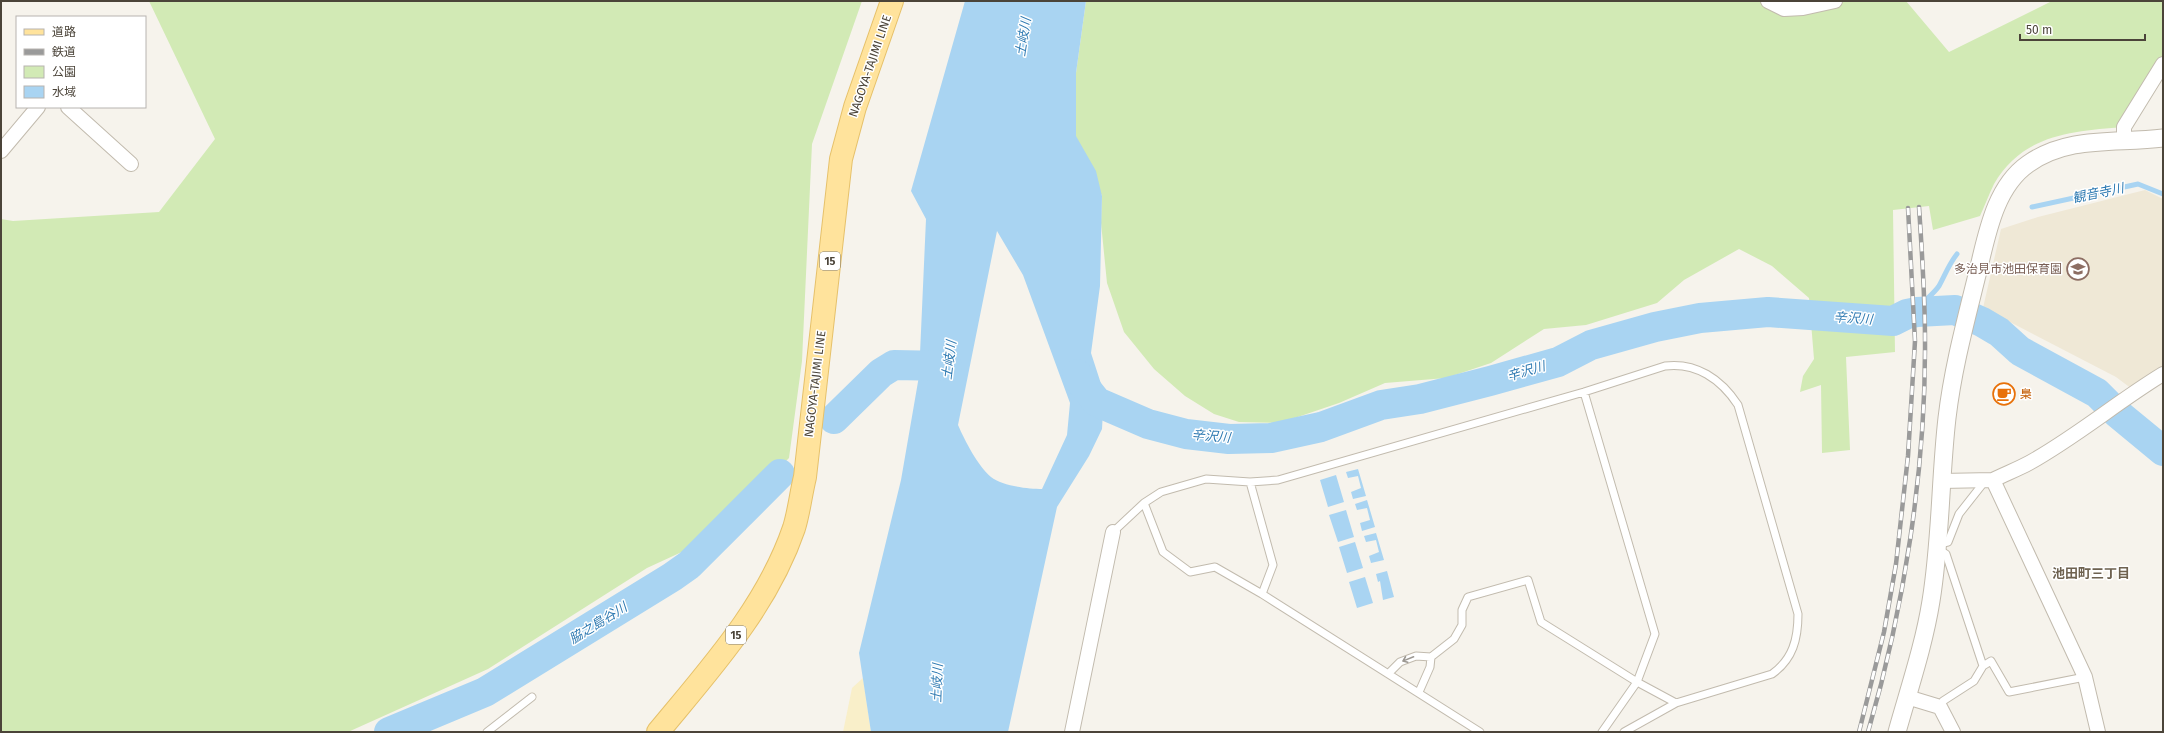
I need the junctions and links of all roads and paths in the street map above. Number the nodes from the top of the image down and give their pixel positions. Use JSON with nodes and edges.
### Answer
{"nodes":[{"id":1,"x":892,"y":1,"type":"edge"},
{"id":2,"x":1768,"y":1,"type":"edge"},
{"id":3,"x":1835,"y":1,"type":"edge"},
{"id":4,"x":2163,"y":64,"type":"edge"},
{"id":5,"x":37,"y":108,"type":"edge"},
{"id":6,"x":69,"y":108,"type":"edge"},
{"id":7,"x":2163,"y":138,"type":"edge"},
{"id":8,"x":2124,"y":140,"type":"junction"},
{"id":9,"x":1,"y":151,"type":"edge"},
{"id":10,"x":131,"y":164,"type":"dead end"},
{"id":11,"x":2163,"y":374,"type":"edge"},
{"id":12,"x":1584,"y":392,"type":"junction"},
{"id":13,"x":1941,"y":481,"type":"junction"},
{"id":14,"x":1989,"y":481,"type":"junction"},
{"id":15,"x":1250,"y":482,"type":"junction"},
{"id":16,"x":1144,"y":503,"type":"junction"},
{"id":17,"x":1113,"y":532,"type":"joint"},
{"id":18,"x":1939,"y":547,"type":"junction"},
{"id":19,"x":1262,"y":594,"type":"junction"},
{"id":20,"x":1431,"y":656,"type":"junction"},
{"id":21,"x":1983,"y":666,"type":"junction"},
{"id":22,"x":1389,"y":673,"type":"junction"},
{"id":23,"x":2085,"y":677,"type":"junction"},
{"id":24,"x":1637,"y":682,"type":"junction"},
{"id":25,"x":1419,"y":692,"type":"junction"},
{"id":26,"x":532,"y":697,"type":"dead end"},
{"id":27,"x":1907,"y":697,"type":"junction"},
{"id":28,"x":1676,"y":703,"type":"junction"},
{"id":29,"x":1940,"y":707,"type":"junction"},
{"id":30,"x":487,"y":732,"type":"edge"},
{"id":31,"x":658,"y":732,"type":"edge"},
{"id":32,"x":1072,"y":732,"type":"edge"},
{"id":33,"x":1480,"y":732,"type":"edge"},
{"id":34,"x":1602,"y":732,"type":"edge"},
{"id":35,"x":1624,"y":732,"type":"edge"},
{"id":36,"x":1897,"y":732,"type":"edge"},
{"id":37,"x":1953,"y":732,"type":"edge"},
{"id":38,"x":2098,"y":732,"type":"edge"}],
"edges":[{"from":1,"to":31,"type":"main road","name":"NAGOYA-TAJIMI LINE","number":"15"},
{"from":2,"to":3,"type":"street"},
{"from":4,"to":8,"type":"street"},
{"from":5,"to":9,"type":"street"},
{"from":6,"to":10,"type":"street"},
{"from":7,"to":8,"type":"street"},
{"from":8,"to":13,"type":"street"},
{"from":11,"to":14,"type":"street"},
{"from":12,"to":15,"type":"lane"},
{"from":12,"to":24,"type":"lane"},
{"from":12,"to":28,"type":"lane"},
{"from":13,"to":14,"type":"street"},
{"from":13,"to":18,"type":"street"},
{"from":14,"to":18,"type":"lane"},
{"from":14,"to":23,"type":"street"},
{"from":15,"to":16,"type":"lane"},
{"from":15,"to":19,"type":"lane"},
{"from":16,"to":17,"type":"lane"},
{"from":16,"to":19,"type":"lane"},
{"from":17,"to":32,"type":"street"},
{"from":18,"to":21,"type":"lane"},
{"from":18,"to":27,"type":"street"},
{"from":19,"to":22,"type":"lane"},
{"from":20,"to":22,"type":"lane","one_way":true},
{"from":20,"to":24,"type":"lane"},
{"from":20,"to":25,"type":"lane"},
{"from":21,"to":23,"type":"lane"},
{"from":21,"to":29,"type":"lane"},
{"from":22,"to":25,"type":"lane"},
{"from":23,"to":38,"type":"street"},
{"from":24,"to":28,"type":"lane"},
{"from":24,"to":34,"type":"lane"},
{"from":25,"to":33,"type":"lane"},
{"from":26,"to":30,"type":"lane"},
{"from":27,"to":29,"type":"street"},
{"from":27,"to":36,"type":"street"},
{"from":28,"to":35,"type":"lane"},
{"from":29,"to":37,"type":"street"}]}
